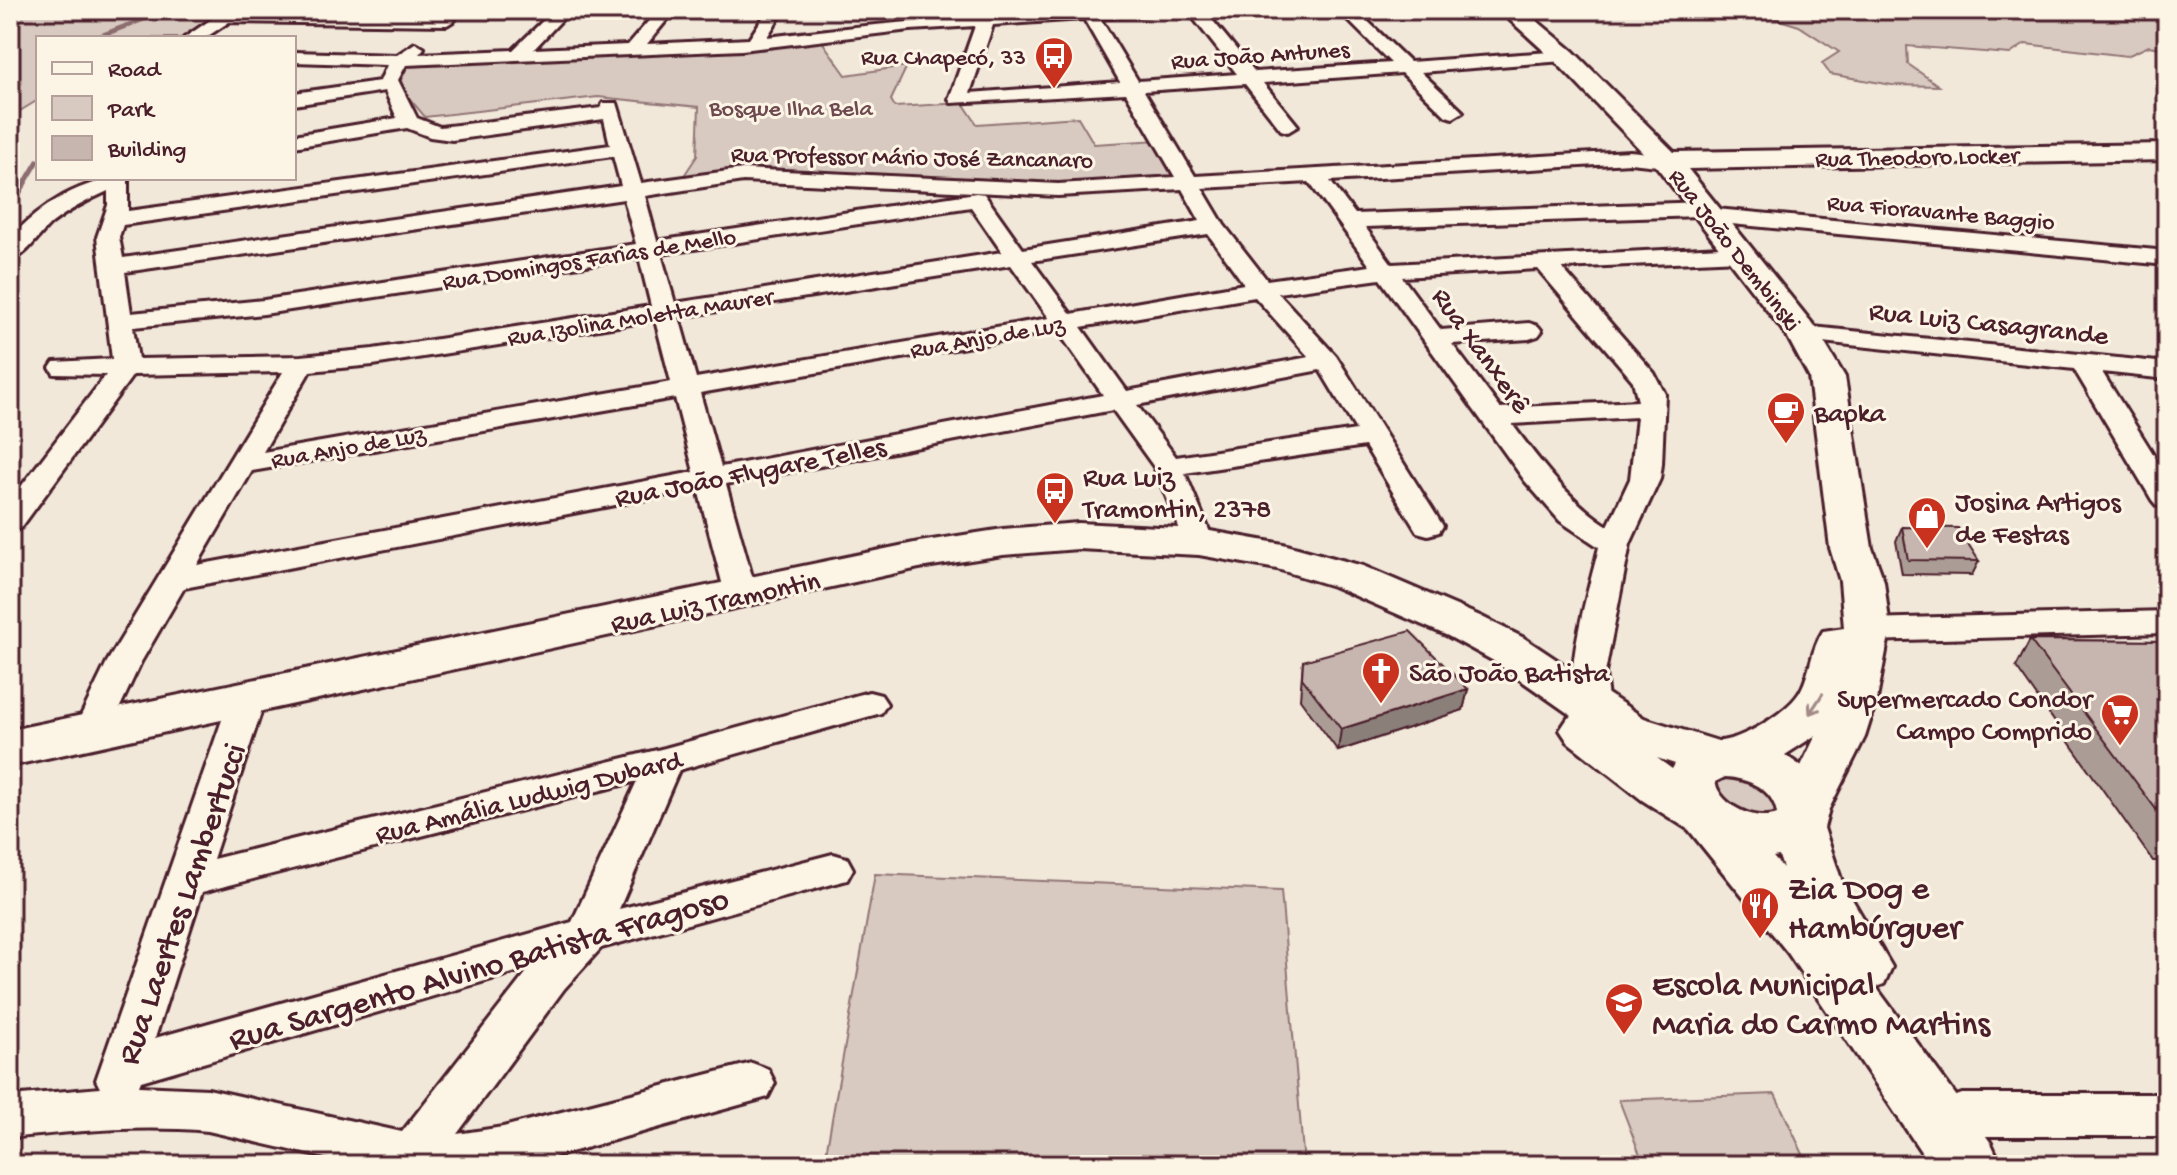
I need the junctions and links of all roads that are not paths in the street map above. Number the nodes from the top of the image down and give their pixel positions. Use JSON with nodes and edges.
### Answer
{"nodes":[{"id":1,"x":563,"y":10,"type":"edge"},
{"id":2,"x":667,"y":10,"type":"edge"},
{"id":3,"x":776,"y":10,"type":"edge"},
{"id":4,"x":1149,"y":10,"type":"edge"},
{"id":5,"x":1195,"y":10,"type":"edge"},
{"id":6,"x":1346,"y":10,"type":"edge"},
{"id":7,"x":1510,"y":10,"type":"edge"},
{"id":8,"x":1088,"y":12,"type":"edge"},
{"id":9,"x":231,"y":13,"type":"edge"},
{"id":10,"x":453,"y":15,"type":"edge"},
{"id":11,"x":986,"y":20,"type":"junction"},
{"id":12,"x":196,"y":36,"type":"edge"},
{"id":13,"x":754,"y":44,"type":"junction"},
{"id":14,"x":633,"y":50,"type":"junction"},
{"id":15,"x":518,"y":55,"type":"junction"},
{"id":16,"x":1564,"y":56,"type":"junction"},
{"id":17,"x":296,"y":57,"type":"edge"},
{"id":18,"x":402,"y":60,"type":"junction"},
{"id":19,"x":1406,"y":67,"type":"junction"},
{"id":20,"x":1249,"y":78,"type":"junction"},
{"id":21,"x":389,"y":85,"type":"junction"},
{"id":22,"x":1132,"y":87,"type":"junction"},
{"id":23,"x":296,"y":99,"type":"edge"},
{"id":24,"x":1453,"y":112,"type":"dead end"},
{"id":25,"x":409,"y":122,"type":"junction"},
{"id":26,"x":1288,"y":126,"type":"dead end"},
{"id":27,"x":296,"y":141,"type":"edge"},
{"id":28,"x":622,"y":149,"type":"junction"},
{"id":29,"x":2167,"y":152,"type":"edge"},
{"id":30,"x":1667,"y":161,"type":"junction"},
{"id":31,"x":1315,"y":175,"type":"junction"},
{"id":32,"x":116,"y":180,"type":"edge"},
{"id":33,"x":118,"y":180,"type":"edge"},
{"id":34,"x":1188,"y":182,"type":"junction"},
{"id":35,"x":632,"y":190,"type":"junction"},
{"id":36,"x":1058,"y":190,"type":"junction"},
{"id":37,"x":976,"y":199,"type":"junction"},
{"id":38,"x":1708,"y":212,"type":"junction"},
{"id":39,"x":113,"y":220,"type":"junction"},
{"id":40,"x":1349,"y":221,"type":"junction"},
{"id":41,"x":1214,"y":226,"type":"junction"},
{"id":42,"x":648,"y":248,"type":"junction"},
{"id":43,"x":1740,"y":253,"type":"junction"},
{"id":44,"x":10,"y":254,"type":"edge"},
{"id":45,"x":1018,"y":257,"type":"junction"},
{"id":46,"x":2167,"y":258,"type":"edge"},
{"id":47,"x":1544,"y":262,"type":"junction"},
{"id":48,"x":112,"y":267,"type":"junction"},
{"id":49,"x":1385,"y":270,"type":"junction"},
{"id":50,"x":1261,"y":289,"type":"junction"},
{"id":51,"x":665,"y":312,"type":"junction"},
{"id":52,"x":216,"y":313,"type":"junction"},
{"id":53,"x":120,"y":321,"type":"junction"},
{"id":54,"x":1065,"y":322,"type":"junction"},
{"id":55,"x":1529,"y":331,"type":"dead end"},
{"id":56,"x":1803,"y":334,"type":"junction"},
{"id":57,"x":1435,"y":338,"type":"junction"},
{"id":58,"x":1327,"y":361,"type":"junction"},
{"id":59,"x":2083,"y":363,"type":"junction"},
{"id":60,"x":301,"y":364,"type":"junction"},
{"id":61,"x":195,"y":365,"type":"junction"},
{"id":62,"x":126,"y":366,"type":"junction"},
{"id":63,"x":63,"y":368,"type":"dead end"},
{"id":64,"x":2167,"y":371,"type":"edge"},
{"id":65,"x":686,"y":388,"type":"junction"},
{"id":66,"x":1120,"y":400,"type":"junction"},
{"id":67,"x":1651,"y":408,"type":"junction"},
{"id":68,"x":1493,"y":417,"type":"junction"},
{"id":69,"x":1373,"y":436,"type":"junction"},
{"id":70,"x":239,"y":465,"type":"junction"},
{"id":71,"x":1168,"y":467,"type":"junction"},
{"id":72,"x":710,"y":478,"type":"junction"},
{"id":73,"x":2163,"y":488,"type":"edge"},
{"id":74,"x":10,"y":522,"type":"edge"},
{"id":75,"x":1428,"y":526,"type":"dead end"},
{"id":76,"x":1199,"y":542,"type":"junction"},
{"id":77,"x":1615,"y":544,"type":"junction"},
{"id":78,"x":1851,"y":548,"type":"junction"},
{"id":79,"x":172,"y":580,"type":"junction"},
{"id":80,"x":741,"y":594,"type":"junction"},
{"id":81,"x":1418,"y":607,"type":"junction"},
{"id":82,"x":2167,"y":622,"type":"edge"},
{"id":83,"x":1867,"y":630,"type":"junction"},
{"id":84,"x":1590,"y":691,"type":"junction"},
{"id":85,"x":247,"y":700,"type":"junction"},
{"id":86,"x":869,"y":704,"type":"dead end"},
{"id":87,"x":91,"y":732,"type":"junction"},
{"id":88,"x":10,"y":748,"type":"edge"},
{"id":89,"x":1724,"y":759,"type":"junction"},
{"id":90,"x":665,"y":761,"type":"junction"},
{"id":91,"x":1708,"y":816,"type":"junction"},
{"id":92,"x":1800,"y":817,"type":"junction"},
{"id":93,"x":833,"y":869,"type":"dead end"},
{"id":94,"x":186,"y":881,"type":"junction"},
{"id":95,"x":587,"y":935,"type":"junction"},
{"id":96,"x":752,"y":1083,"type":"dead end"},
{"id":97,"x":117,"y":1086,"type":"junction"},
{"id":98,"x":2167,"y":1115,"type":"edge"},
{"id":99,"x":10,"y":1117,"type":"edge"},
{"id":100,"x":1965,"y":1140,"type":"edge"},
{"id":101,"x":412,"y":1156,"type":"junction"},
{"id":102,"x":1995,"y":1165,"type":"edge"}],
"edges":[{"from":1,"to":15,"type":"street"},
{"from":2,"to":14,"type":"street"},
{"from":3,"to":13,"type":"street"},
{"from":4,"to":8,"type":"street"},
{"from":5,"to":20,"type":"street"},
{"from":6,"to":19,"type":"street"},
{"from":7,"to":16,"type":"main road","name":"Rua João Dembinski"},
{"from":8,"to":11,"type":"street"},
{"from":8,"to":22,"type":"street"},
{"from":9,"to":10,"type":"street"},
{"from":9,"to":12,"type":"street"},
{"from":10,"to":18,"type":"street"},
{"from":11,"to":13,"type":"street"},
{"from":11,"to":22,"type":"street","name":"Rua João Antunes"},
{"from":13,"to":14,"type":"street"},
{"from":14,"to":15,"type":"street"},
{"from":15,"to":18,"type":"street"},
{"from":16,"to":19,"type":"street","name":"Rua João Antunes"},
{"from":16,"to":30,"type":"main road","name":"Rua João Dembinski"},
{"from":17,"to":18,"type":"street"},
{"from":18,"to":21,"type":"street"},
{"from":19,"to":20,"type":"street","name":"Rua João Antunes"},
{"from":19,"to":24,"type":"street"},
{"from":20,"to":22,"type":"street","name":"Rua João Antunes"},
{"from":20,"to":26,"type":"street"},
{"from":21,"to":23,"type":"street"},
{"from":21,"to":25,"type":"street"},
{"from":22,"to":34,"type":"street"},
{"from":25,"to":27,"type":"street"},
{"from":25,"to":28,"type":"street"},
{"from":28,"to":35,"type":"street"},
{"from":28,"to":39,"type":"street"},
{"from":29,"to":30,"type":"main road","name":"Rua Theodoro Locker"},
{"from":30,"to":31,"type":"street","name":"Rua Professor Mário José Zancanaro"},
{"from":30,"to":38,"type":"main road","name":"Rua João Dembinski"},
{"from":31,"to":34,"type":"street","name":"Rua Professor Mário José Zancanaro"},
{"from":31,"to":40,"type":"street","name":"Rua Xanxerê"},
{"from":32,"to":44,"type":"street"},
{"from":33,"to":39,"type":"street"},
{"from":34,"to":36,"type":"street","name":"Rua Professor Mário José Zancanaro"},
{"from":34,"to":41,"type":"street"},
{"from":35,"to":36,"type":"street","name":"Rua Professor Mário José Zancanaro"},
{"from":35,"to":42,"type":"street"},
{"from":35,"to":48,"type":"street","name":"Rua Professor Mário José Zancanaro"},
{"from":36,"to":37,"type":"street","name":"Rua Domingos Farias de Mello"},
{"from":37,"to":42,"type":"street","name":"Rua Domingos Farias de Mello"},
{"from":37,"to":45,"type":"street"},
{"from":38,"to":40,"type":"street","name":"Rua Fioravante Baggio"},
{"from":38,"to":43,"type":"main road","name":"Rua João Dembinski"},
{"from":38,"to":46,"type":"street","name":"Rua Fioravante Baggio"},
{"from":39,"to":48,"type":"street"},
{"from":40,"to":49,"type":"street","name":"Rua Xanxerê"},
{"from":41,"to":45,"type":"street","name":"Rua Izolina Moletta Maurer"},
{"from":41,"to":50,"type":"street"},
{"from":42,"to":51,"type":"street"},
{"from":42,"to":52,"type":"street","name":"Rua Domingos Farias de Mello"},
{"from":43,"to":47,"type":"street","name":"Rua Anjo de Luz"},
{"from":43,"to":56,"type":"main road","name":"Rua João Dembinski"},
{"from":45,"to":51,"type":"street","name":"Rua Izolina Moletta Maurer"},
{"from":45,"to":54,"type":"street"},
{"from":47,"to":49,"type":"street","name":"Rua Anjo de Luz"},
{"from":47,"to":67,"type":"street"},
{"from":48,"to":53,"type":"street"},
{"from":49,"to":50,"type":"street","name":"Rua Anjo de Luz"},
{"from":49,"to":57,"type":"street","name":"Rua Xanxerê"},
{"from":50,"to":54,"type":"street","name":"Rua Anjo de Luz"},
{"from":50,"to":58,"type":"street"},
{"from":51,"to":60,"type":"street","name":"Rua Izolina Moletta Maurer"},
{"from":51,"to":65,"type":"street"},
{"from":52,"to":53,"type":"street","name":"Rua Domingos Farias de Mello"},
{"from":52,"to":61,"type":"street"},
{"from":53,"to":62,"type":"street"},
{"from":54,"to":65,"type":"street","name":"Rua Anjo de Luz"},
{"from":54,"to":66,"type":"street"},
{"from":55,"to":57,"type":"street"},
{"from":56,"to":59,"type":"street","name":"Rua Luiz Casagrande"},
{"from":56,"to":78,"type":"main road","name":"Rua João Dembinski"},
{"from":57,"to":68,"type":"street","name":"Rua Xanxerê"},
{"from":58,"to":66,"type":"street","name":"Rua João Flygare Telles"},
{"from":58,"to":69,"type":"street"},
{"from":59,"to":64,"type":"street","name":"Rua Luiz Casagrande"},
{"from":59,"to":73,"type":"street"},
{"from":60,"to":61,"type":"street","name":"Rua Izolina Moletta Maurer"},
{"from":60,"to":70,"type":"street"},
{"from":61,"to":62,"type":"street","name":"Rua Izolina Moletta Maurer"},
{"from":62,"to":63,"type":"street","name":"Rua Izolina Moletta Maurer"},
{"from":62,"to":74,"type":"street"},
{"from":65,"to":70,"type":"street","name":"Rua Anjo de Luz"},
{"from":65,"to":72,"type":"street"},
{"from":66,"to":71,"type":"street"},
{"from":66,"to":72,"type":"street","name":"Rua João Flygare Telles"},
{"from":67,"to":68,"type":"street"},
{"from":67,"to":77,"type":"street"},
{"from":68,"to":77,"type":"street","name":"Rua Xanxerê"},
{"from":69,"to":71,"type":"street"},
{"from":69,"to":75,"type":"street"},
{"from":70,"to":79,"type":"street"},
{"from":71,"to":76,"type":"street"},
{"from":72,"to":79,"type":"street","name":"Rua João Flygare Telles"},
{"from":72,"to":80,"type":"street"},
{"from":76,"to":80,"type":"main road","name":"Rua Luiz Tramontin"},
{"from":76,"to":81,"type":"main road","name":"Rua Luiz Tramontin"},
{"from":77,"to":84,"type":"street"},
{"from":78,"to":83,"type":"main road","name":"Rua João Dembinski"},
{"from":78,"to":89,"type":"main road","name":"Rua João Dembinski","one_way":true},
{"from":79,"to":87,"type":"street"},
{"from":80,"to":85,"type":"main road","name":"Rua Luiz Tramontin"},
{"from":81,"to":84,"type":"main road","name":"Rua Luiz Tramontin"},
{"from":81,"to":91,"type":"main road","name":"Rua Luiz Tramontin"},
{"from":82,"to":83,"type":"street"},
{"from":83,"to":92,"type":"main road","name":"Rua João Dembinski"},
{"from":84,"to":89,"type":"main road","name":"Rua Luiz Tramontin"},
{"from":85,"to":87,"type":"main road","name":"Rua Luiz Tramontin"},
{"from":85,"to":94,"type":"street","name":"Rua Laertes Lambertucci"},
{"from":86,"to":90,"type":"street","name":"Rua Amália Ludwig Dubard"},
{"from":87,"to":88,"type":"main road","name":"Rua Luiz Tramontin"},
{"from":89,"to":91,"type":"main road"},
{"from":89,"to":92,"type":"main road"},
{"from":90,"to":94,"type":"street","name":"Rua Amália Ludwig Dubard"},
{"from":90,"to":95,"type":"street"},
{"from":91,"to":92,"type":"main road"},
{"from":91,"to":100,"type":"main road"},
{"from":92,"to":100,"type":"main road"},
{"from":93,"to":95,"type":"street","name":"Rua Sargento Alvino Batista Fragoso"},
{"from":94,"to":97,"type":"street","name":"Rua Laertes Lambertucci"},
{"from":95,"to":97,"type":"street","name":"Rua Sargento Alvino Batista Fragoso"},
{"from":95,"to":101,"type":"street"},
{"from":96,"to":101,"type":"street"},
{"from":97,"to":99,"type":"street"},
{"from":97,"to":101,"type":"street"},
{"from":98,"to":100,"type":"street"},
{"from":100,"to":102,"type":"main road"}]}
